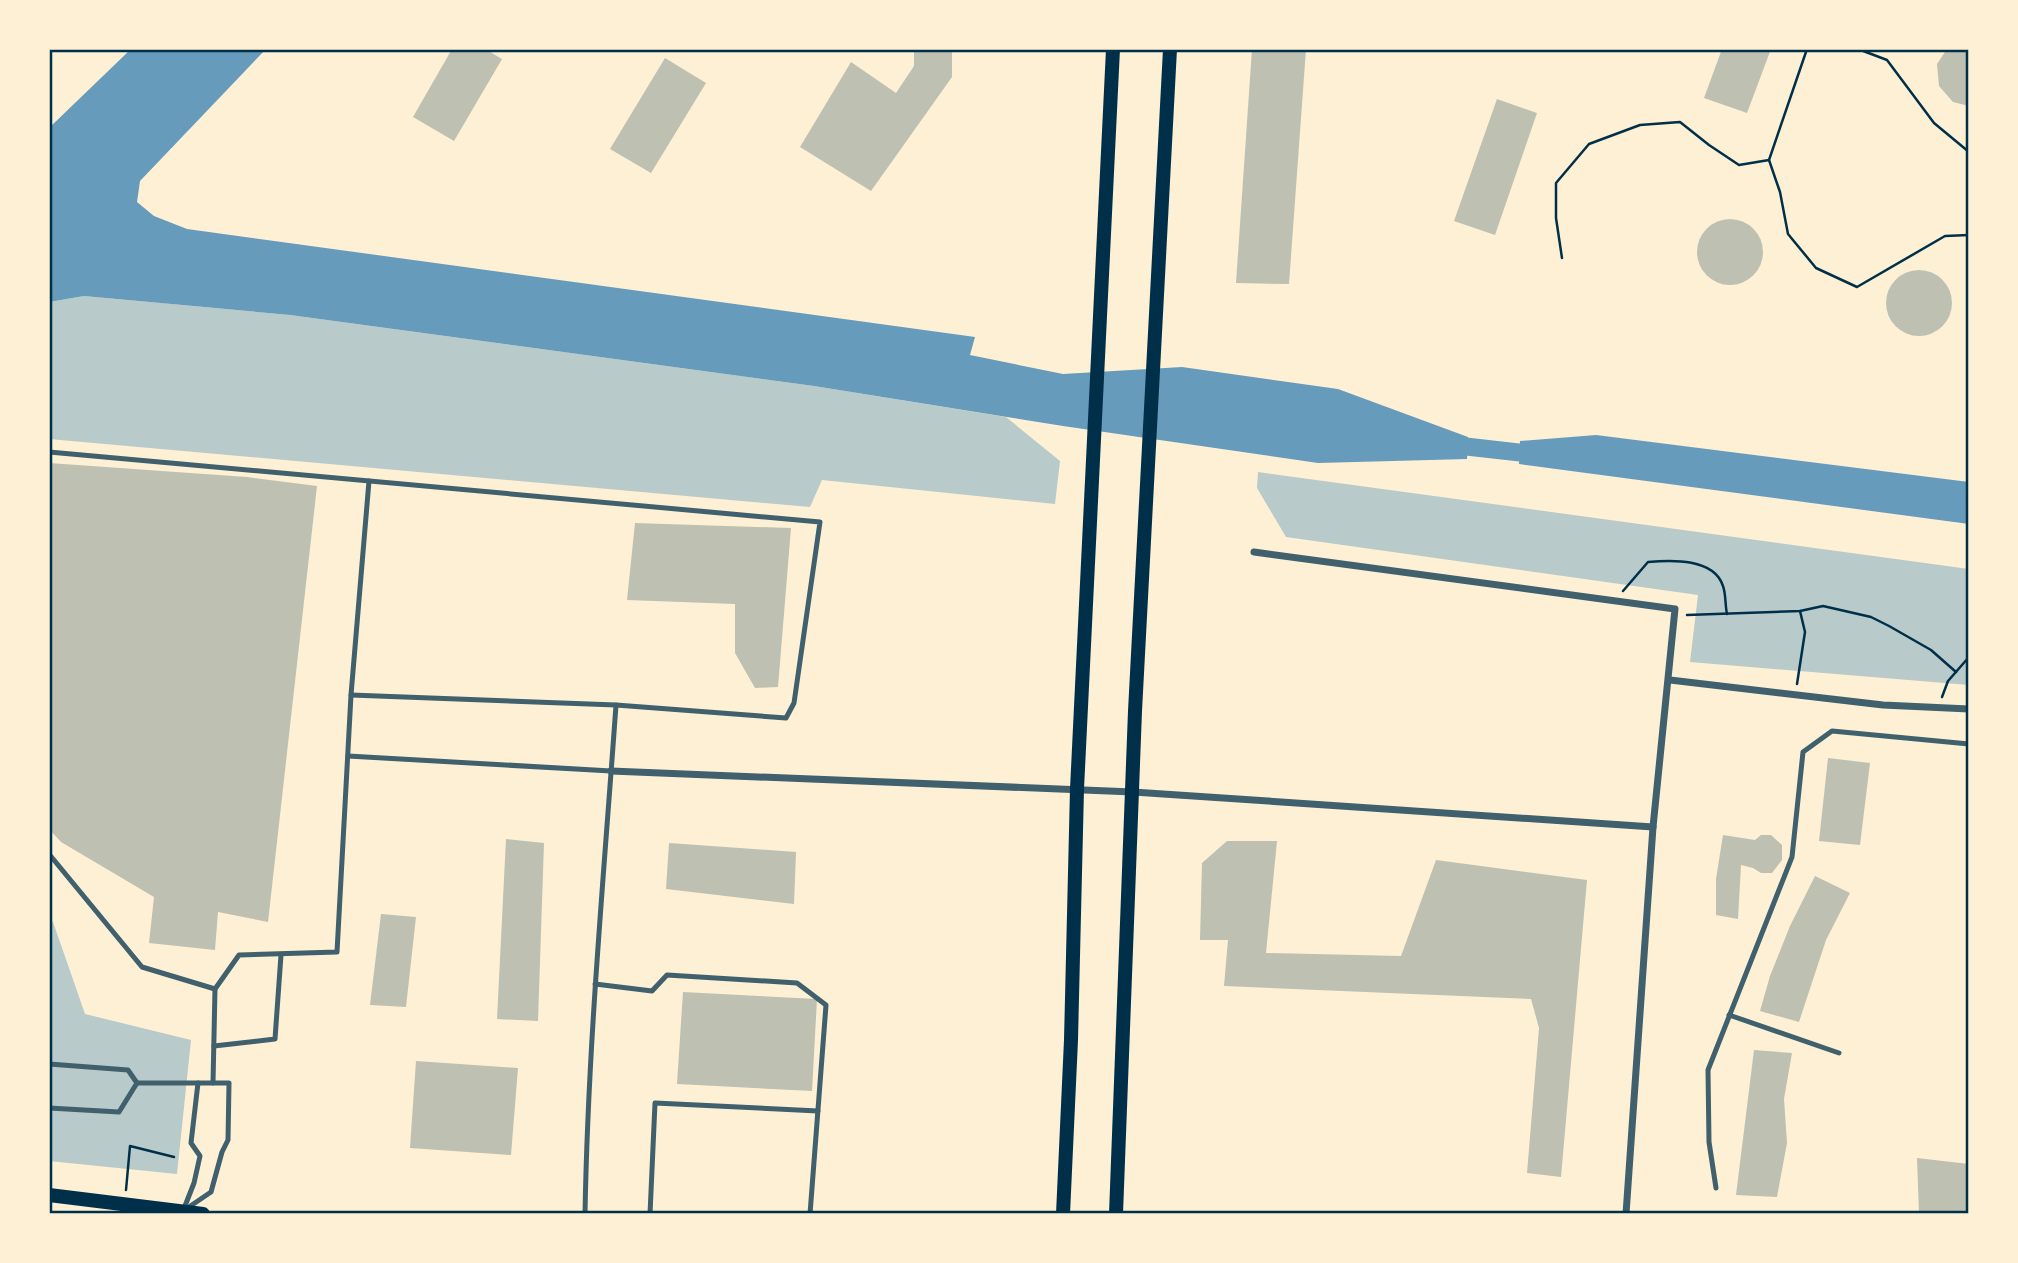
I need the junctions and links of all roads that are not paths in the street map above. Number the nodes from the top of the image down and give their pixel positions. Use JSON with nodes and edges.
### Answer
{"nodes":[{"id":1,"x":1113,"y":49,"type":"edge"},
{"id":2,"x":1170,"y":49,"type":"edge"},
{"id":3,"x":49,"y":452,"type":"edge"},
{"id":4,"x":369,"y":481,"type":"junction"},
{"id":5,"x":1254,"y":552,"type":"dead end"},
{"id":6,"x":1670,"y":680,"type":"junction"},
{"id":7,"x":351,"y":695,"type":"junction"},
{"id":8,"x":616,"y":705,"type":"junction"},
{"id":9,"x":1969,"y":709,"type":"edge"},
{"id":10,"x":1969,"y":744,"type":"edge"},
{"id":11,"x":348,"y":756,"type":"junction"},
{"id":12,"x":611,"y":771,"type":"junction"},
{"id":13,"x":1077,"y":789,"type":"junction"},
{"id":14,"x":1133,"y":792,"type":"junction"},
{"id":15,"x":1653,"y":827,"type":"junction"},
{"id":16,"x":49,"y":854,"type":"edge"},
{"id":17,"x":281,"y":955,"type":"junction"},
{"id":18,"x":595,"y":984,"type":"junction"},
{"id":19,"x":215,"y":989,"type":"junction"},
{"id":20,"x":1729,"y":1015,"type":"junction"},
{"id":21,"x":214,"y":1046,"type":"junction"},
{"id":22,"x":1839,"y":1053,"type":"dead end"},
{"id":23,"x":49,"y":1064,"type":"edge"},
{"id":24,"x":137,"y":1083,"type":"junction"},
{"id":25,"x":198,"y":1083,"type":"junction"},
{"id":26,"x":213,"y":1083,"type":"junction"},
{"id":27,"x":49,"y":1108,"type":"edge"},
{"id":28,"x":818,"y":1111,"type":"junction"},
{"id":29,"x":1716,"y":1188,"type":"dead end"},
{"id":30,"x":49,"y":1195,"type":"edge"},
{"id":31,"x":183,"y":1212,"type":"edge"},
{"id":32,"x":203,"y":1214,"type":"edge"},
{"id":33,"x":585,"y":1214,"type":"edge"},
{"id":34,"x":650,"y":1214,"type":"edge"},
{"id":35,"x":810,"y":1214,"type":"edge"},
{"id":36,"x":1063,"y":1214,"type":"edge"},
{"id":37,"x":1116,"y":1214,"type":"edge"},
{"id":38,"x":1626,"y":1214,"type":"edge"}],
"edges":[{"from":1,"to":13,"type":"main road"},
{"from":2,"to":14,"type":"main road"},
{"from":3,"to":4,"type":"lane"},
{"from":4,"to":7,"type":"lane"},
{"from":4,"to":8,"type":"lane"},
{"from":5,"to":6,"type":"street"},
{"from":6,"to":9,"type":"street"},
{"from":6,"to":15,"type":"street"},
{"from":7,"to":8,"type":"lane"},
{"from":7,"to":11,"type":"lane"},
{"from":8,"to":12,"type":"lane"},
{"from":10,"to":20,"type":"lane"},
{"from":11,"to":12,"type":"lane"},
{"from":11,"to":17,"type":"lane"},
{"from":12,"to":13,"type":"street"},
{"from":12,"to":18,"type":"lane"},
{"from":13,"to":14,"type":"street"},
{"from":13,"to":36,"type":"main road"},
{"from":14,"to":15,"type":"street"},
{"from":14,"to":37,"type":"main road"},
{"from":15,"to":38,"type":"street"},
{"from":16,"to":19,"type":"lane"},
{"from":17,"to":19,"type":"lane"},
{"from":17,"to":21,"type":"lane"},
{"from":18,"to":28,"type":"lane"},
{"from":18,"to":33,"type":"lane"},
{"from":19,"to":21,"type":"lane"},
{"from":20,"to":22,"type":"lane"},
{"from":20,"to":29,"type":"lane"},
{"from":21,"to":26,"type":"lane"},
{"from":23,"to":24,"type":"lane"},
{"from":24,"to":25,"type":"lane"},
{"from":24,"to":27,"type":"lane"},
{"from":25,"to":26,"type":"lane"},
{"from":25,"to":31,"type":"lane"},
{"from":26,"to":31,"type":"lane"},
{"from":28,"to":34,"type":"lane"},
{"from":28,"to":35,"type":"lane"},
{"from":30,"to":31,"type":"main road"},
{"from":31,"to":32,"type":"main road"}]}
